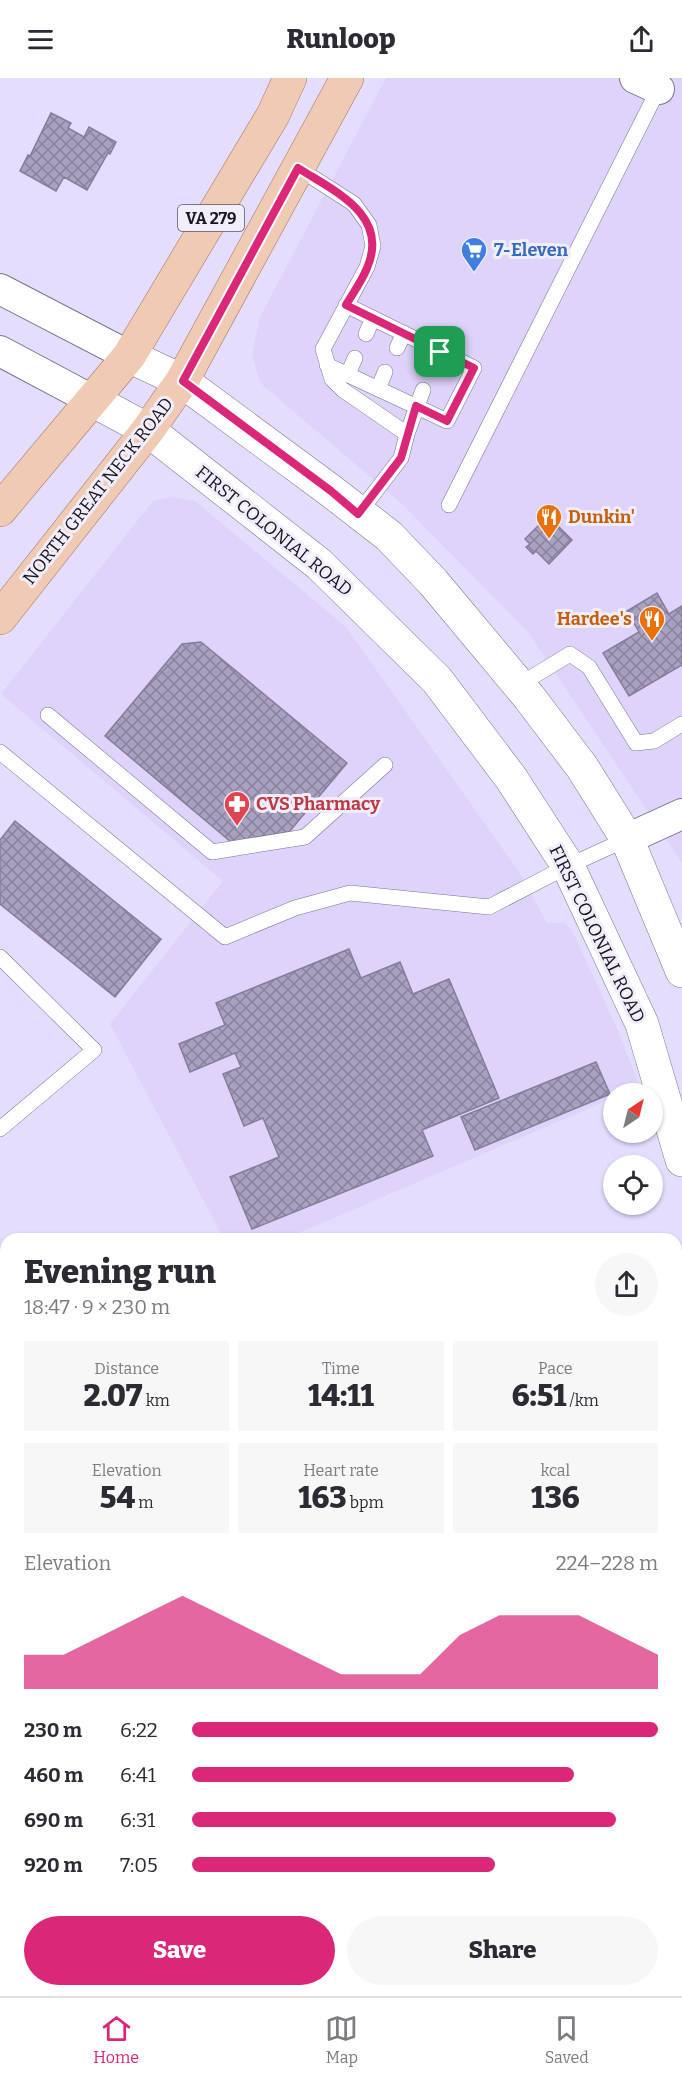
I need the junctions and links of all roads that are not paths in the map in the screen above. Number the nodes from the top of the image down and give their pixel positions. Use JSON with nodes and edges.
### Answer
{"nodes":[{"id":1,"x":290,"y":78,"type":"edge"},
{"id":2,"x":347,"y":78,"type":"edge"},
{"id":3,"x":652,"y":82,"type":"edge"},
{"id":4,"x":298,"y":168,"type":"junction"},
{"id":5,"x":0,"y":289,"type":"edge"},
{"id":6,"x":346,"y":305,"type":"junction"},
{"id":7,"x":373,"y":318,"type":"junction"},
{"id":8,"x":404,"y":333,"type":"junction"},
{"id":9,"x":366,"y":334,"type":"dead end"},
{"id":10,"x":397,"y":348,"type":"dead end"},
{"id":11,"x":0,"y":351,"type":"edge"},
{"id":12,"x":440,"y":352,"type":"junction"},
{"id":13,"x":129,"y":356,"type":"junction"},
{"id":14,"x":355,"y":358,"type":"dead end"},
{"id":15,"x":327,"y":365,"type":"junction"},
{"id":16,"x":433,"y":366,"type":"dead end"},
{"id":17,"x":385,"y":372,"type":"dead end"},
{"id":18,"x":348,"y":374,"type":"junction"},
{"id":19,"x":183,"y":381,"type":"junction"},
{"id":20,"x":378,"y":389,"type":"junction"},
{"id":21,"x":423,"y":390,"type":"dead end"},
{"id":22,"x":92,"y":400,"type":"junction"},
{"id":23,"x":416,"y":406,"type":"junction"},
{"id":24,"x":148,"y":430,"type":"junction"},
{"id":25,"x":406,"y":435,"type":"junction"},
{"id":26,"x":449,"y":505,"type":"dead end"},
{"id":27,"x":0,"y":510,"type":"edge"},
{"id":28,"x":358,"y":514,"type":"junction"},
{"id":29,"x":0,"y":618,"type":"edge"},
{"id":30,"x":519,"y":685,"type":"junction"},
{"id":31,"x":48,"y":715,"type":"dead end"},
{"id":32,"x":682,"y":724,"type":"edge"},
{"id":33,"x":0,"y":752,"type":"edge"},
{"id":34,"x":385,"y":765,"type":"dead end"},
{"id":35,"x":682,"y":814,"type":"edge"},
{"id":36,"x":627,"y":840,"type":"junction"},
{"id":37,"x":568,"y":867,"type":"junction"},
{"id":38,"x":0,"y":957,"type":"edge"},
{"id":39,"x":682,"y":971,"type":"edge"},
{"id":40,"x":0,"y":1128,"type":"edge"},
{"id":41,"x":682,"y":1160,"type":"edge"}],
"edges":[{"from":1,"to":13,"type":"main road","number":"VA 279"},
{"from":2,"to":4,"type":"main road","name":"NORTH GREAT NECK ROAD","number":"VA 279"},
{"from":3,"to":26,"type":"lane"},
{"from":4,"to":6,"type":"lane"},
{"from":4,"to":19,"type":"main road","name":"NORTH GREAT NECK ROAD","number":"VA 279"},
{"from":5,"to":13,"type":"street"},
{"from":6,"to":7,"type":"lane"},
{"from":6,"to":15,"type":"lane"},
{"from":7,"to":8,"type":"lane"},
{"from":7,"to":9,"type":"lane"},
{"from":8,"to":10,"type":"lane"},
{"from":8,"to":12,"type":"lane"},
{"from":11,"to":22,"type":"street"},
{"from":12,"to":16,"type":"lane"},
{"from":12,"to":23,"type":"lane"},
{"from":13,"to":19,"type":"main road"},
{"from":13,"to":22,"type":"main road","number":"VA 279"},
{"from":14,"to":18,"type":"lane"},
{"from":15,"to":18,"type":"lane"},
{"from":15,"to":25,"type":"lane"},
{"from":17,"to":20,"type":"lane"},
{"from":18,"to":20,"type":"lane"},
{"from":19,"to":24,"type":"main road","name":"NORTH GREAT NECK ROAD","number":"VA 279"},
{"from":19,"to":28,"type":"main road"},
{"from":20,"to":23,"type":"lane"},
{"from":21,"to":23,"type":"lane"},
{"from":22,"to":24,"type":"main road","name":"FIRST COLONIAL ROAD"},
{"from":22,"to":27,"type":"main road","number":"VA 279"},
{"from":23,"to":25,"type":"lane"},
{"from":24,"to":29,"type":"main road","name":"NORTH GREAT NECK ROAD","number":"VA 279"},
{"from":24,"to":37,"type":"main road","name":"FIRST COLONIAL ROAD"},
{"from":25,"to":28,"type":"lane"},
{"from":28,"to":30,"type":"main road"},
{"from":30,"to":32,"type":"lane"},
{"from":30,"to":36,"type":"main road"},
{"from":31,"to":34,"type":"lane"},
{"from":33,"to":37,"type":"lane"},
{"from":35,"to":36,"type":"street"},
{"from":36,"to":37,"type":"lane"},
{"from":36,"to":39,"type":"main road"},
{"from":37,"to":41,"type":"main road","name":"FIRST COLONIAL ROAD"},
{"from":38,"to":40,"type":"lane"}]}
